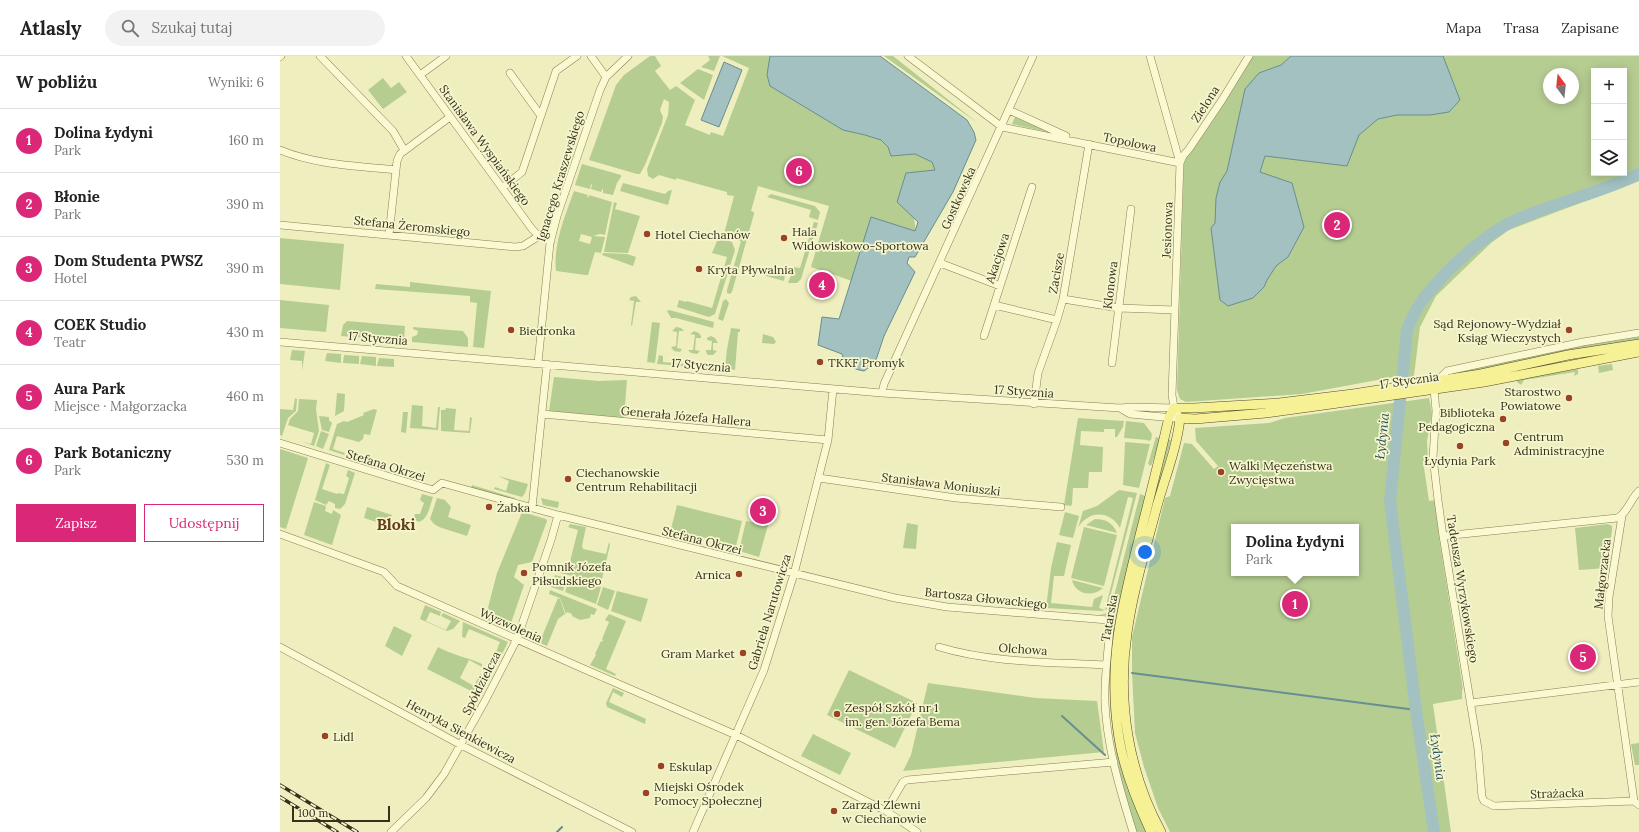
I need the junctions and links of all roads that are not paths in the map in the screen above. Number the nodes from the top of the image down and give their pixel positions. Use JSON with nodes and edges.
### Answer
{"nodes":[{"id":1,"x":320,"y":56,"type":"edge"},
{"id":2,"x":406,"y":56,"type":"edge"},
{"id":3,"x":446,"y":56,"type":"edge"},
{"id":4,"x":577,"y":56,"type":"edge"},
{"id":5,"x":591,"y":56,"type":"edge"},
{"id":6,"x":628,"y":56,"type":"edge"},
{"id":7,"x":908,"y":56,"type":"edge"},
{"id":8,"x":1033,"y":56,"type":"edge"},
{"id":9,"x":1150,"y":56,"type":"edge"},
{"id":10,"x":1248,"y":56,"type":"edge"},
{"id":11,"x":510,"y":73,"type":"dead end"},
{"id":12,"x":420,"y":75,"type":"junction"},
{"id":13,"x":606,"y":77,"type":"junction"},
{"id":14,"x":1009,"y":110,"type":"junction"},
{"id":15,"x":541,"y":116,"type":"junction"},
{"id":16,"x":450,"y":117,"type":"junction"},
{"id":17,"x":1002,"y":127,"type":"junction"},
{"id":18,"x":1077,"y":141,"type":"junction"},
{"id":19,"x":1089,"y":144,"type":"junction"},
{"id":20,"x":280,"y":150,"type":"edge"},
{"id":21,"x":404,"y":150,"type":"junction"},
{"id":22,"x":1180,"y":163,"type":"junction"},
{"id":23,"x":396,"y":170,"type":"junction"},
{"id":24,"x":1032,"y":187,"type":"dead end"},
{"id":25,"x":502,"y":188,"type":"junction"},
{"id":26,"x":1131,"y":209,"type":"dead end"},
{"id":27,"x":280,"y":225,"type":"edge"},
{"id":28,"x":389,"y":235,"type":"junction"},
{"id":29,"x":539,"y":236,"type":"junction"},
{"id":30,"x":551,"y":241,"type":"junction"},
{"id":31,"x":940,"y":263,"type":"junction"},
{"id":32,"x":1000,"y":286,"type":"junction"},
{"id":33,"x":1063,"y":299,"type":"junction"},
{"id":34,"x":994,"y":305,"type":"junction"},
{"id":35,"x":1118,"y":308,"type":"junction"},
{"id":36,"x":1175,"y":310,"type":"junction"},
{"id":37,"x":1057,"y":320,"type":"junction"},
{"id":38,"x":1639,"y":333,"type":"edge"},
{"id":39,"x":984,"y":336,"type":"dead end"},
{"id":40,"x":280,"y":342,"type":"edge"},
{"id":41,"x":1639,"y":344,"type":"edge"},
{"id":42,"x":1639,"y":352,"type":"edge"},
{"id":43,"x":538,"y":363,"type":"junction"},
{"id":44,"x":1112,"y":363,"type":"dead end"},
{"id":45,"x":547,"y":364,"type":"junction"},
{"id":46,"x":1436,"y":385,"type":"junction"},
{"id":47,"x":832,"y":389,"type":"junction"},
{"id":48,"x":882,"y":393,"type":"junction"},
{"id":49,"x":1386,"y":393,"type":"junction"},
{"id":50,"x":1034,"y":404,"type":"junction"},
{"id":51,"x":1120,"y":408,"type":"junction"},
{"id":52,"x":1174,"y":408,"type":"junction"},
{"id":53,"x":542,"y":414,"type":"junction"},
{"id":54,"x":1169,"y":417,"type":"junction"},
{"id":55,"x":1180,"y":418,"type":"junction"},
{"id":56,"x":828,"y":440,"type":"junction"},
{"id":57,"x":280,"y":443,"type":"edge"},
{"id":58,"x":819,"y":478,"type":"junction"},
{"id":59,"x":1639,"y":491,"type":"edge"},
{"id":60,"x":1061,"y":507,"type":"dead end"},
{"id":61,"x":532,"y":508,"type":"junction"},
{"id":62,"x":558,"y":515,"type":"junction"},
{"id":63,"x":1622,"y":516,"type":"junction"},
{"id":64,"x":280,"y":534,"type":"edge"},
{"id":65,"x":1443,"y":536,"type":"junction"},
{"id":66,"x":794,"y":574,"type":"junction"},
{"id":67,"x":1108,"y":620,"type":"joint"},
{"id":68,"x":517,"y":639,"type":"junction"},
{"id":69,"x":280,"y":647,"type":"edge"},
{"id":70,"x":939,"y":647,"type":"dead end"},
{"id":71,"x":1106,"y":665,"type":"junction"},
{"id":72,"x":1639,"y":682,"type":"edge"},
{"id":73,"x":1617,"y":685,"type":"junction"},
{"id":74,"x":1470,"y":703,"type":"junction"},
{"id":75,"x":736,"y":735,"type":"junction"},
{"id":76,"x":461,"y":744,"type":"junction"},
{"id":77,"x":1114,"y":762,"type":"junction"},
{"id":78,"x":1481,"y":793,"type":"joint"},
{"id":79,"x":1637,"y":803,"type":"edge"},
{"id":80,"x":886,"y":811,"type":"junction"},
{"id":81,"x":391,"y":832,"type":"edge"},
{"id":82,"x":632,"y":832,"type":"edge"},
{"id":83,"x":693,"y":832,"type":"edge"},
{"id":84,"x":917,"y":832,"type":"edge"},
{"id":85,"x":1133,"y":832,"type":"edge"},
{"id":86,"x":1151,"y":832,"type":"edge"},
{"id":87,"x":1161,"y":832,"type":"edge"}],
"edges":[{"from":1,"to":21,"type":"street"},
{"from":2,"to":12,"type":"street","name":"Stanisława Wyspiańskiego"},
{"from":3,"to":12,"type":"street"},
{"from":4,"to":15,"type":"street"},
{"from":5,"to":13,"type":"street"},
{"from":6,"to":13,"type":"street","name":"Ignacego Kraszewskiego"},
{"from":7,"to":17,"type":"street"},
{"from":8,"to":14,"type":"street","name":"Gostkowska"},
{"from":9,"to":22,"type":"street","name":"Jesionowa"},
{"from":10,"to":22,"type":"street","name":"Zielona"},
{"from":11,"to":15,"type":"street"},
{"from":12,"to":16,"type":"street","name":"Stanisława Wyspiańskiego"},
{"from":13,"to":30,"type":"street","name":"Ignacego Kraszewskiego"},
{"from":14,"to":17,"type":"street","name":"Gostkowska"},
{"from":14,"to":18,"type":"street","name":"Topolowa"},
{"from":15,"to":25,"type":"street"},
{"from":16,"to":21,"type":"street"},
{"from":16,"to":25,"type":"street","name":"Stanisława Wyspiańskiego"},
{"from":17,"to":18,"type":"street","name":"Topolowa"},
{"from":17,"to":31,"type":"street","name":"Gostkowska"},
{"from":18,"to":19,"type":"street","name":"Topolowa"},
{"from":19,"to":22,"type":"street","name":"Topolowa"},
{"from":19,"to":33,"type":"street","name":"Zacisze"},
{"from":20,"to":23,"type":"street"},
{"from":21,"to":23,"type":"street"},
{"from":22,"to":36,"type":"street","name":"Jesionowa"},
{"from":23,"to":28,"type":"street"},
{"from":24,"to":32,"type":"street","name":"Akacjowa"},
{"from":25,"to":29,"type":"street","name":"Stanisława Wyspiańskiego"},
{"from":26,"to":35,"type":"street","name":"Klonowa"},
{"from":27,"to":28,"type":"street","name":"Stefana Żeromskiego"},
{"from":28,"to":29,"type":"street","name":"Stefana Żeromskiego"},
{"from":29,"to":30,"type":"street","name":"Stanisława Wyspiańskiego"},
{"from":30,"to":43,"type":"street","name":"Ignacego Kraszewskiego"},
{"from":31,"to":32,"type":"street"},
{"from":31,"to":48,"type":"street","name":"Gostkowska"},
{"from":32,"to":34,"type":"street","name":"Akacjowa"},
{"from":33,"to":35,"type":"street"},
{"from":33,"to":37,"type":"street","name":"Zacisze"},
{"from":34,"to":37,"type":"street"},
{"from":34,"to":39,"type":"street","name":"Akacjowa"},
{"from":35,"to":36,"type":"street"},
{"from":35,"to":44,"type":"street","name":"Klonowa"},
{"from":36,"to":52,"type":"street","name":"Jesionowa"},
{"from":37,"to":50,"type":"street","name":"Zacisze"},
{"from":38,"to":46,"type":"street","name":"17 Stycznia"},
{"from":40,"to":43,"type":"street","name":"17 Stycznia"},
{"from":41,"to":46,"type":"main road","name":"17 Stycznia"},
{"from":42,"to":46,"type":"main road","name":"17 Stycznia"},
{"from":43,"to":45,"type":"street","name":"17 Stycznia"},
{"from":45,"to":47,"type":"street","name":"17 Stycznia"},
{"from":45,"to":53,"type":"street"},
{"from":46,"to":49,"type":"main road","name":"17 Stycznia"},
{"from":46,"to":65,"type":"street","name":"Tadeusza Wyrzykowskiego"},
{"from":47,"to":48,"type":"street","name":"17 Stycznia"},
{"from":47,"to":56,"type":"street","name":"Gabriela Narutowicza"},
{"from":48,"to":50,"type":"street","name":"17 Stycznia"},
{"from":49,"to":52,"type":"main road","name":"17 Stycznia"},
{"from":49,"to":55,"type":"main road","name":"17 Stycznia"},
{"from":50,"to":51,"type":"street","name":"17 Stycznia"},
{"from":51,"to":52,"type":"street","name":"17 Stycznia"},
{"from":51,"to":54,"type":"street","name":"17 Stycznia"},
{"from":52,"to":54,"type":"main road","name":"Tatarska"},
{"from":52,"to":55,"type":"street"},
{"from":53,"to":56,"type":"street","name":"Generała Józefa Hallera"},
{"from":53,"to":61,"type":"street"},
{"from":54,"to":55,"type":"street","name":"17 Stycznia"},
{"from":54,"to":86,"type":"main road","name":"Tatarska"},
{"from":55,"to":87,"type":"main road","name":"Tatarska"},
{"from":56,"to":58,"type":"street","name":"Gabriela Narutowicza"},
{"from":57,"to":61,"type":"street","name":"Stefana Okrzei"},
{"from":58,"to":60,"type":"street","name":"Stanisława Moniuszki"},
{"from":58,"to":66,"type":"street","name":"Gabriela Narutowicza"},
{"from":59,"to":63,"type":"street"},
{"from":61,"to":62,"type":"street","name":"Stefana Okrzei"},
{"from":62,"to":66,"type":"street","name":"Stefana Okrzei"},
{"from":62,"to":68,"type":"street","name":"Spółdzielcza"},
{"from":63,"to":65,"type":"street"},
{"from":63,"to":73,"type":"street","name":"Małgorzacka"},
{"from":64,"to":68,"type":"street","name":"Wyzwolenia"},
{"from":65,"to":74,"type":"street","name":"Tadeusza Wyrzykowskiego"},
{"from":66,"to":67,"type":"street","name":"Bartosza Głowackiego"},
{"from":66,"to":75,"type":"street","name":"Gabriela Narutowicza"},
{"from":67,"to":71,"type":"street","name":"Tatarska"},
{"from":68,"to":75,"type":"street","name":"Wyzwolenia"},
{"from":68,"to":76,"type":"street","name":"Spółdzielcza"},
{"from":69,"to":76,"type":"street","name":"Henryka Sienkiewicza"},
{"from":70,"to":71,"type":"street","name":"Olchowa"},
{"from":71,"to":77,"type":"street","name":"Tatarska"},
{"from":72,"to":73,"type":"street"},
{"from":73,"to":74,"type":"street"},
{"from":73,"to":79,"type":"street","name":"Małgorzacka"},
{"from":74,"to":78,"type":"street","name":"Tadeusza Wyrzykowskiego"},
{"from":75,"to":80,"type":"street","name":"Wyzwolenia"},
{"from":75,"to":83,"type":"street","name":"Gabriela Narutowicza"},
{"from":76,"to":81,"type":"street","name":"Spółdzielcza"},
{"from":76,"to":82,"type":"street","name":"Henryka Sienkiewicza"},
{"from":77,"to":80,"type":"street"},
{"from":77,"to":85,"type":"street","name":"Tatarska"},
{"from":78,"to":79,"type":"street","name":"Strażacka"},
{"from":80,"to":84,"type":"street","name":"Wyzwolenia"}]}
